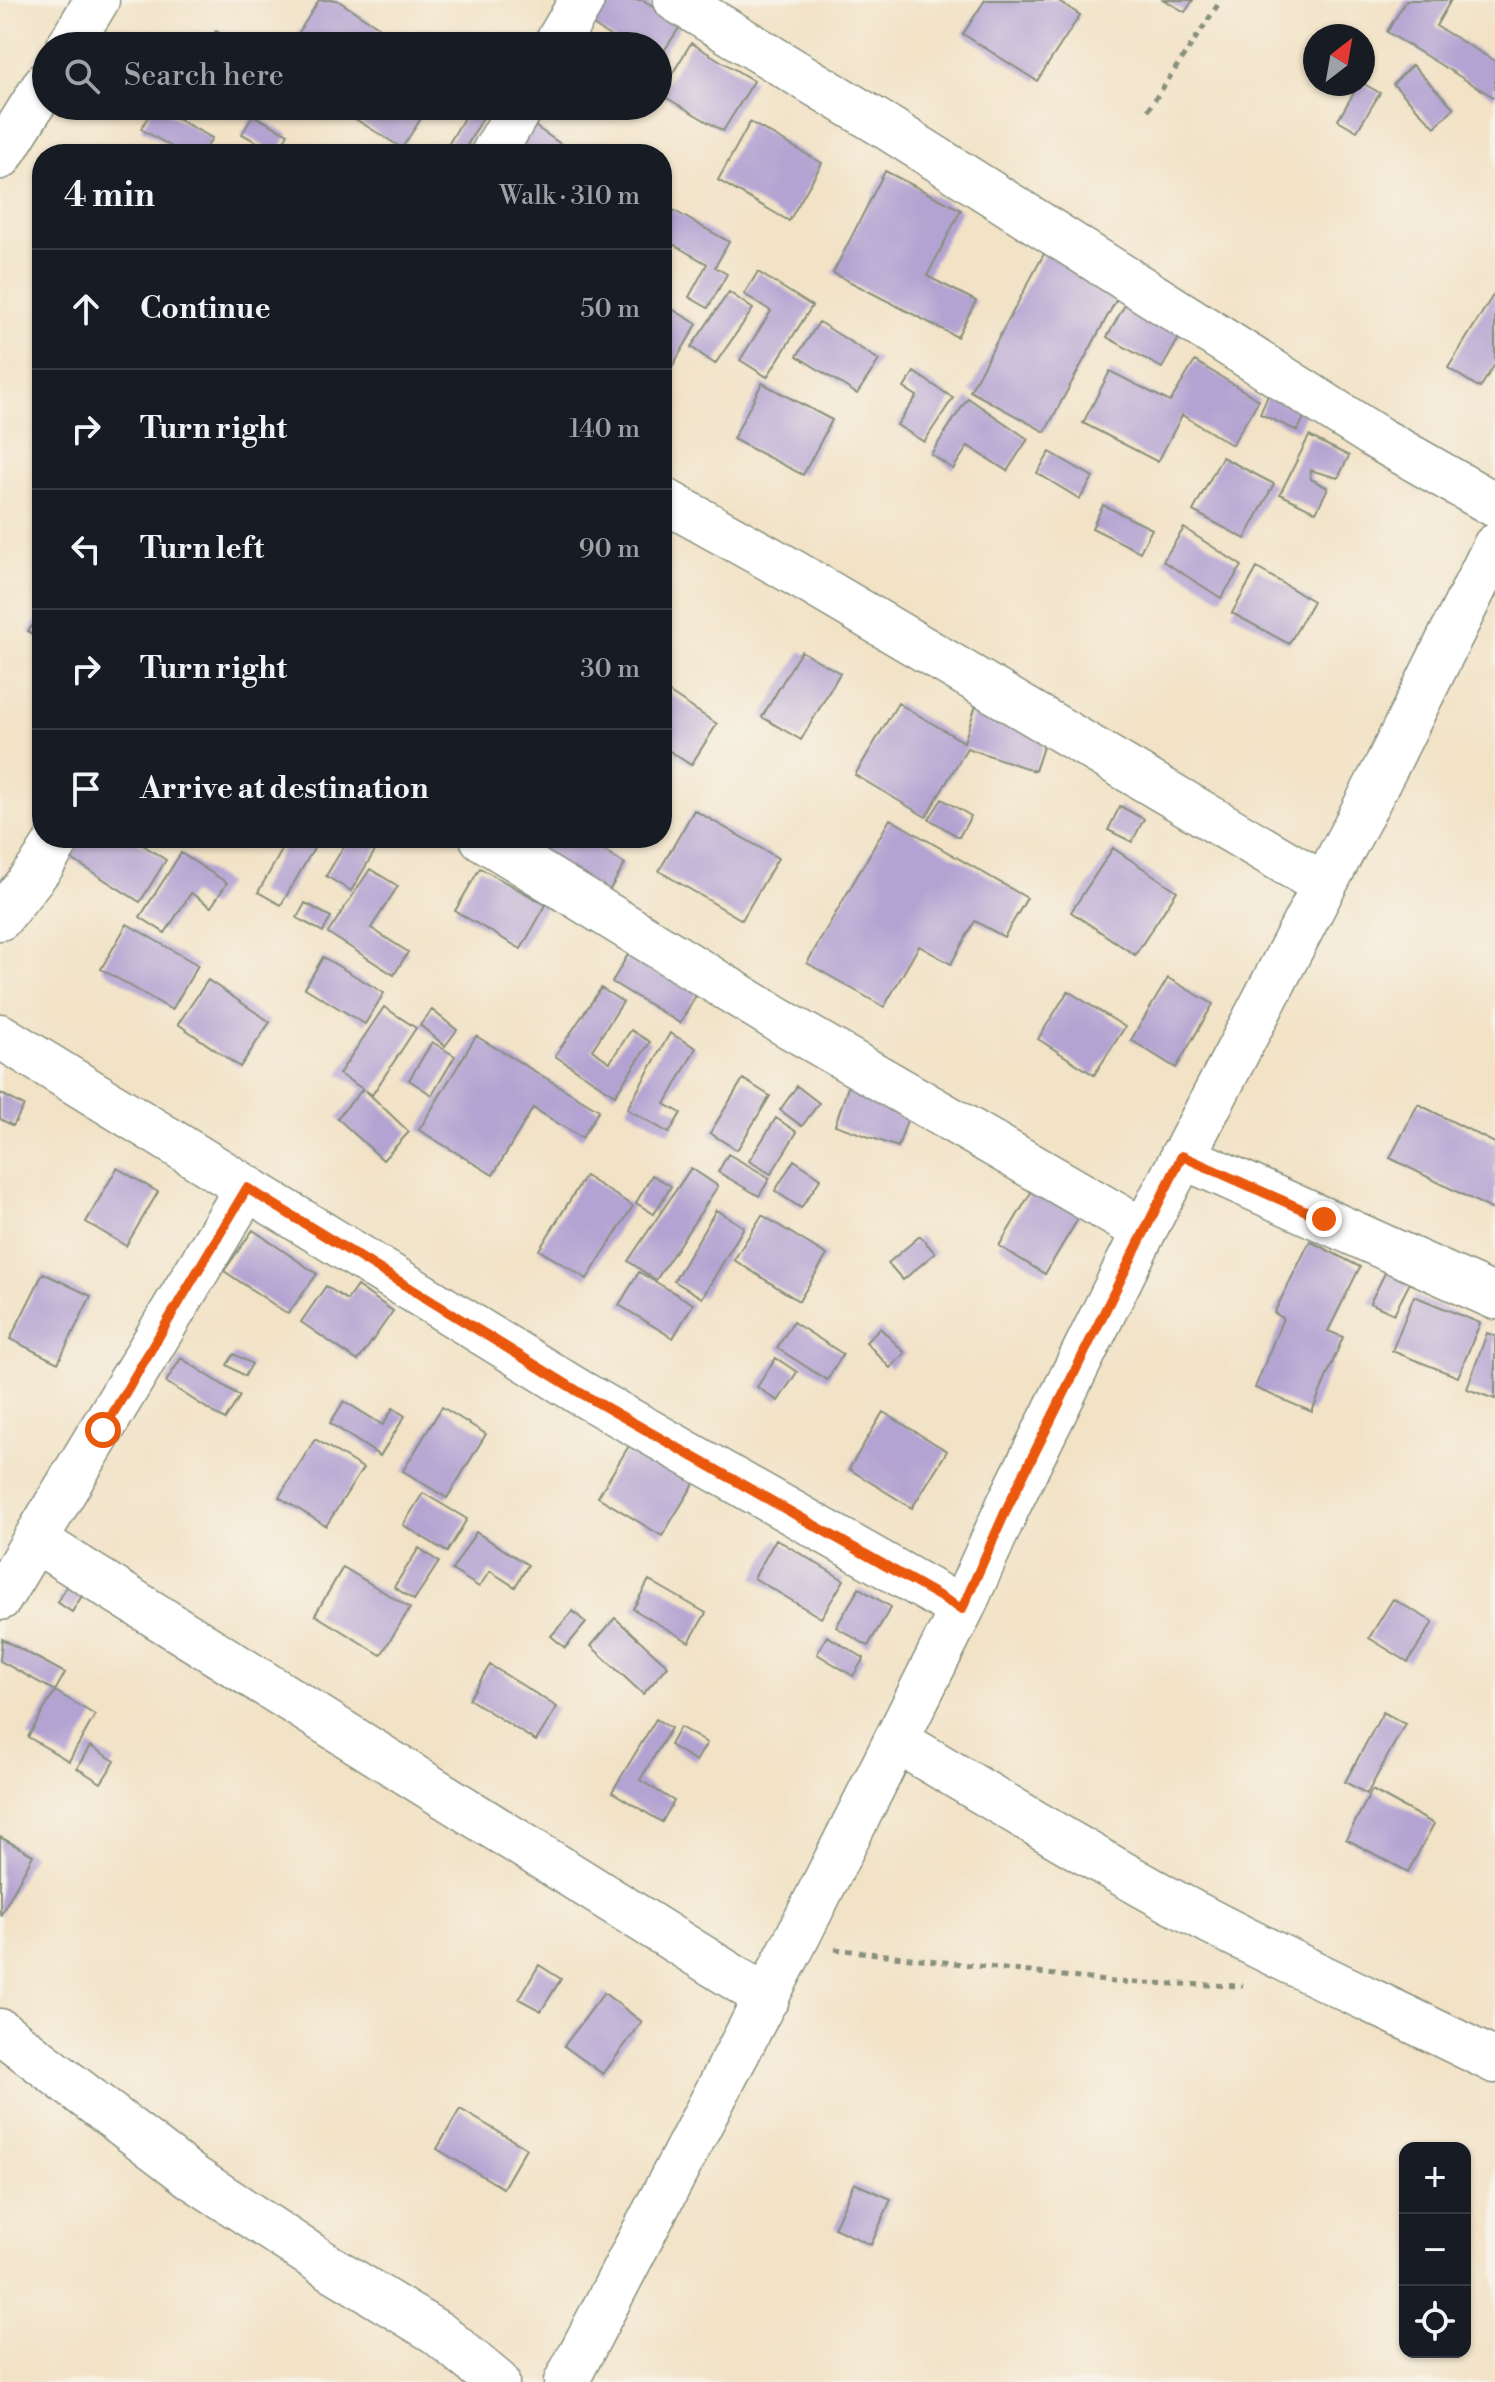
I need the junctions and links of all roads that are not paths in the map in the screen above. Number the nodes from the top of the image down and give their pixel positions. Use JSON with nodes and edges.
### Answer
{"nodes":[{"id":1,"x":97,"y":0,"type":"edge"},
{"id":2,"x":582,"y":0,"type":"edge"},
{"id":3,"x":676,"y":0,"type":"edge"},
{"id":4,"x":78,"y":32,"type":"edge"},
{"id":5,"x":563,"y":32,"type":"edge"},
{"id":6,"x":32,"y":106,"type":"edge"},
{"id":7,"x":513,"y":120,"type":"edge"},
{"id":8,"x":499,"y":144,"type":"edge"},
{"id":9,"x":0,"y":157,"type":"edge"},
{"id":10,"x":672,"y":505,"type":"edge"},
{"id":11,"x":1495,"y":505,"type":"edge"},
{"id":12,"x":1495,"y":546,"type":"edge"},
{"id":13,"x":53,"y":848,"type":"edge"},
{"id":14,"x":498,"y":848,"type":"edge"},
{"id":15,"x":1324,"y":885,"type":"junction"},
{"id":16,"x":0,"y":918,"type":"edge"},
{"id":17,"x":0,"y":1036,"type":"edge"},
{"id":18,"x":1182,"y":1156,"type":"junction"},
{"id":19,"x":247,"y":1188,"type":"junction"},
{"id":20,"x":1144,"y":1231,"type":"junction"},
{"id":21,"x":1495,"y":1297,"type":"edge"},
{"id":22,"x":35,"y":1540,"type":"junction"},
{"id":23,"x":0,"y":1598,"type":"edge"},
{"id":24,"x":962,"y":1609,"type":"junction"},
{"id":25,"x":897,"y":1741,"type":"junction"},
{"id":26,"x":767,"y":1998,"type":"junction"},
{"id":27,"x":0,"y":2031,"type":"edge"},
{"id":28,"x":1495,"y":2061,"type":"edge"},
{"id":29,"x":497,"y":2382,"type":"edge"},
{"id":30,"x":566,"y":2382,"type":"edge"}],
"edges":[{"from":1,"to":4,"type":"street"},
{"from":2,"to":5,"type":"street"},
{"from":3,"to":11,"type":"street"},
{"from":6,"to":9,"type":"street"},
{"from":7,"to":8,"type":"street"},
{"from":10,"to":15,"type":"street"},
{"from":12,"to":15,"type":"street"},
{"from":13,"to":16,"type":"street"},
{"from":14,"to":20,"type":"street"},
{"from":15,"to":18,"type":"street"},
{"from":17,"to":19,"type":"street"},
{"from":18,"to":20,"type":"street"},
{"from":18,"to":21,"type":"street"},
{"from":19,"to":22,"type":"street"},
{"from":19,"to":24,"type":"street"},
{"from":20,"to":24,"type":"street"},
{"from":22,"to":23,"type":"street"},
{"from":22,"to":26,"type":"street"},
{"from":24,"to":25,"type":"street"},
{"from":25,"to":26,"type":"street"},
{"from":25,"to":28,"type":"street"},
{"from":26,"to":30,"type":"street"},
{"from":27,"to":29,"type":"street"}]}
